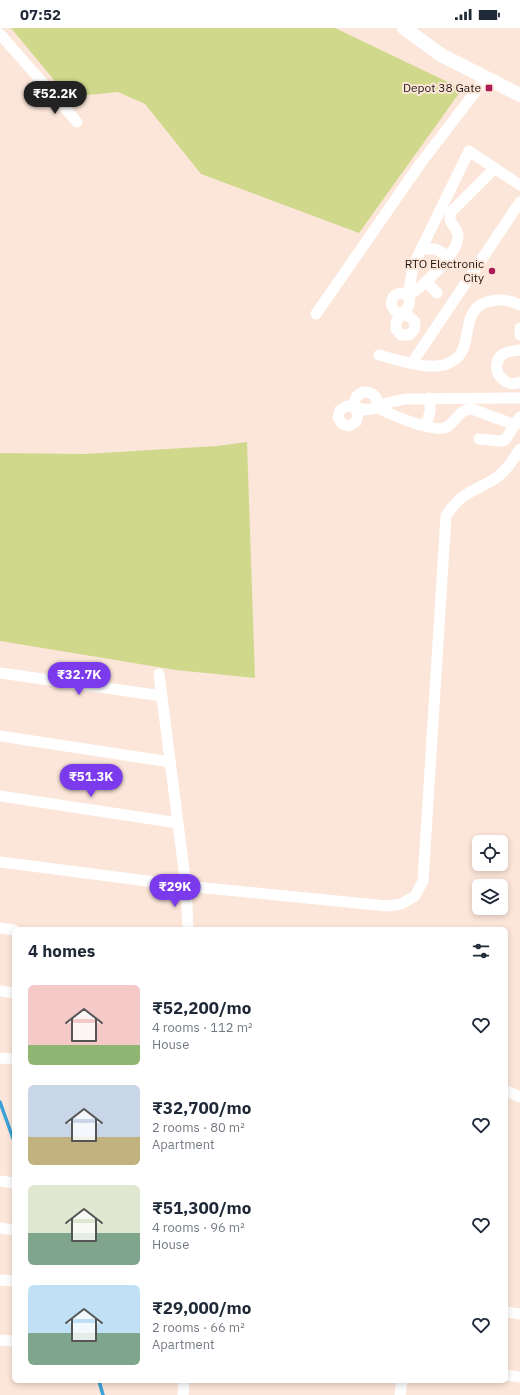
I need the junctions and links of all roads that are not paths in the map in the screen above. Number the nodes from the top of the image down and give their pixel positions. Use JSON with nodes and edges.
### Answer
{"nodes":[{"id":1,"x":404,"y":28,"type":"edge"},
{"id":2,"x":0,"y":34,"type":"edge"},
{"id":3,"x":486,"y":78,"type":"junction"},
{"id":4,"x":520,"y":95,"type":"edge"},
{"id":5,"x":77,"y":122,"type":"dead end"},
{"id":6,"x":495,"y":168,"type":"junction"},
{"id":7,"x":520,"y":185,"type":"edge"},
{"id":8,"x":520,"y":202,"type":"edge"},
{"id":9,"x":421,"y":249,"type":"junction"},
{"id":10,"x":449,"y":256,"type":"junction"},
{"id":11,"x":427,"y":282,"type":"junction"},
{"id":12,"x":437,"y":293,"type":"dead end"},
{"id":13,"x":408,"y":296,"type":"junction"},
{"id":14,"x":520,"y":305,"type":"edge"},
{"id":15,"x":316,"y":314,"type":"dead end"},
{"id":16,"x":520,"y":328,"type":"edge"},
{"id":17,"x":520,"y":335,"type":"edge"},
{"id":18,"x":520,"y":350,"type":"edge"},
{"id":19,"x":379,"y":356,"type":"dead end"},
{"id":20,"x":412,"y":363,"type":"junction"},
{"id":21,"x":520,"y":382,"type":"edge"},
{"id":22,"x":429,"y":398,"type":"junction"},
{"id":23,"x":520,"y":398,"type":"edge"},
{"id":24,"x":377,"y":406,"type":"junction"},
{"id":25,"x":517,"y":421,"type":"edge"},
{"id":26,"x":424,"y":425,"type":"junction"},
{"id":27,"x":479,"y":439,"type":"dead end"},
{"id":28,"x":520,"y":449,"type":"edge"},
{"id":29,"x":0,"y":673,"type":"edge"},
{"id":30,"x":159,"y":674,"type":"dead end"},
{"id":31,"x":162,"y":696,"type":"junction"},
{"id":32,"x":0,"y":736,"type":"edge"},
{"id":33,"x":170,"y":762,"type":"junction"},
{"id":34,"x":0,"y":796,"type":"edge"},
{"id":35,"x":178,"y":823,"type":"junction"},
{"id":36,"x":0,"y":862,"type":"edge"},
{"id":37,"x":186,"y":886,"type":"junction"},
{"id":38,"x":188,"y":927,"type":"edge"},
{"id":39,"x":0,"y":928,"type":"edge"},
{"id":40,"x":12,"y":930,"type":"edge"},
{"id":41,"x":0,"y":991,"type":"edge"},
{"id":42,"x":12,"y":993,"type":"edge"},
{"id":43,"x":0,"y":1058,"type":"edge"},
{"id":44,"x":12,"y":1059,"type":"edge"},
{"id":45,"x":508,"y":1092,"type":"edge"},
{"id":46,"x":520,"y":1097,"type":"edge"},
{"id":47,"x":0,"y":1181,"type":"edge"},
{"id":48,"x":12,"y":1184,"type":"edge"},
{"id":49,"x":0,"y":1228,"type":"edge"},
{"id":50,"x":12,"y":1230,"type":"edge"},
{"id":51,"x":0,"y":1280,"type":"edge"},
{"id":52,"x":12,"y":1281,"type":"edge"},
{"id":53,"x":508,"y":1312,"type":"edge"},
{"id":54,"x":520,"y":1314,"type":"edge"},
{"id":55,"x":0,"y":1340,"type":"edge"},
{"id":56,"x":12,"y":1341,"type":"edge"},
{"id":57,"x":508,"y":1375,"type":"edge"},
{"id":58,"x":520,"y":1377,"type":"edge"},
{"id":59,"x":184,"y":1383,"type":"edge"},
{"id":60,"x":402,"y":1383,"type":"edge"},
{"id":61,"x":183,"y":1395,"type":"edge"},
{"id":62,"x":400,"y":1395,"type":"edge"}],
"edges":[{"from":1,"to":3,"type":"main road"},
{"from":2,"to":5,"type":"street"},
{"from":3,"to":4,"type":"main road"},
{"from":3,"to":15,"type":"street"},
{"from":6,"to":7,"type":"street"},
{"from":6,"to":9,"type":"street"},
{"from":6,"to":10,"type":"street"},
{"from":8,"to":20,"type":"street"},
{"from":9,"to":10,"type":"street"},
{"from":9,"to":13,"type":"street"},
{"from":10,"to":11,"type":"street"},
{"from":11,"to":12,"type":"street"},
{"from":11,"to":13,"type":"street"},
{"from":13,"to":13,"type":"street"},
{"from":14,"to":20,"type":"street"},
{"from":16,"to":17,"type":"street"},
{"from":18,"to":21,"type":"street"},
{"from":19,"to":20,"type":"street"},
{"from":22,"to":23,"type":"street"},
{"from":22,"to":24,"type":"street"},
{"from":22,"to":26,"type":"street"},
{"from":24,"to":24,"type":"street"},
{"from":24,"to":26,"type":"street"},
{"from":25,"to":26,"type":"street"},
{"from":25,"to":27,"type":"street"},
{"from":28,"to":37,"type":"street"},
{"from":29,"to":31,"type":"street"},
{"from":30,"to":31,"type":"street"},
{"from":31,"to":33,"type":"street"},
{"from":32,"to":33,"type":"street"},
{"from":33,"to":35,"type":"street"},
{"from":34,"to":35,"type":"street"},
{"from":35,"to":37,"type":"street"},
{"from":36,"to":37,"type":"street"},
{"from":37,"to":38,"type":"street"},
{"from":39,"to":40,"type":"street"},
{"from":41,"to":42,"type":"street"},
{"from":43,"to":44,"type":"street"},
{"from":45,"to":46,"type":"street"},
{"from":47,"to":48,"type":"street"},
{"from":49,"to":50,"type":"street"},
{"from":51,"to":52,"type":"street"},
{"from":53,"to":54,"type":"street"},
{"from":55,"to":56,"type":"street"},
{"from":57,"to":58,"type":"street"},
{"from":59,"to":61,"type":"street"},
{"from":60,"to":62,"type":"street"}]}
